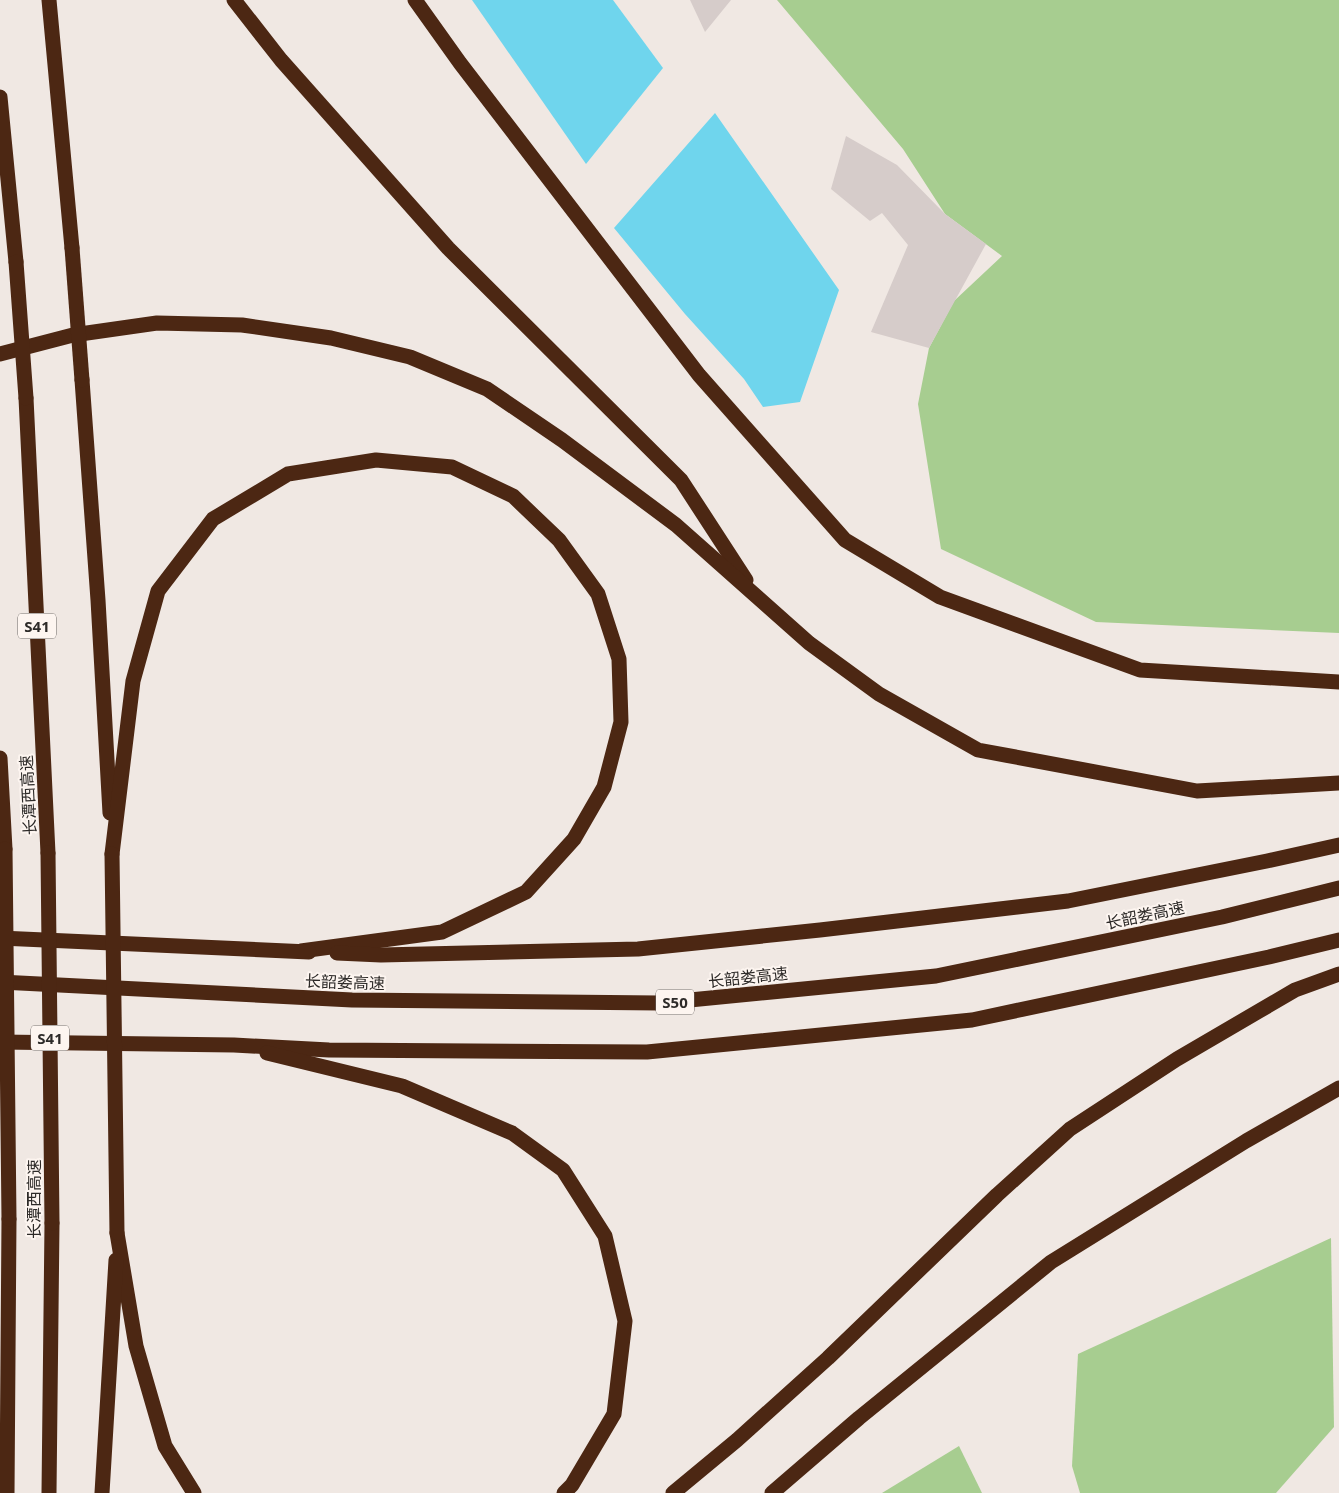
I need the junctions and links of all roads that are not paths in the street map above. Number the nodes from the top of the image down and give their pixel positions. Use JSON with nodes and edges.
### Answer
{"nodes":[{"id":1,"x":49,"y":0,"type":"edge"},
{"id":2,"x":234,"y":0,"type":"edge"},
{"id":3,"x":415,"y":0,"type":"edge"},
{"id":4,"x":0,"y":97,"type":"edge"},
{"id":5,"x":0,"y":354,"type":"edge"},
{"id":6,"x":756,"y":596,"type":"junction"},
{"id":7,"x":1339,"y":682,"type":"edge"},
{"id":8,"x":0,"y":758,"type":"edge"},
{"id":9,"x":1339,"y":783,"type":"edge"},
{"id":10,"x":1339,"y":845,"type":"edge"},
{"id":11,"x":112,"y":854,"type":"junction"},
{"id":12,"x":1339,"y":888,"type":"edge"},
{"id":13,"x":0,"y":938,"type":"edge"},
{"id":14,"x":1339,"y":940,"type":"edge"},
{"id":15,"x":300,"y":951,"type":"junction"},
{"id":16,"x":1339,"y":974,"type":"edge"},
{"id":17,"x":0,"y":982,"type":"edge"},
{"id":18,"x":0,"y":1042,"type":"edge"},
{"id":19,"x":234,"y":1045,"type":"junction"},
{"id":20,"x":1339,"y":1088,"type":"edge"},
{"id":21,"x":117,"y":1233,"type":"junction"},
{"id":22,"x":7,"y":1493,"type":"edge"},
{"id":23,"x":49,"y":1493,"type":"edge"},
{"id":24,"x":102,"y":1493,"type":"edge"},
{"id":25,"x":194,"y":1493,"type":"edge"},
{"id":26,"x":564,"y":1493,"type":"edge"},
{"id":27,"x":673,"y":1493,"type":"edge"},
{"id":28,"x":772,"y":1493,"type":"edge"}],
"edges":[{"from":1,"to":11,"type":"highway","bridge":true},
{"from":2,"to":6,"type":"highway"},
{"from":3,"to":7,"type":"highway"},
{"from":4,"to":23,"type":"highway","name":"长潭西高速","number":"S41","bridge":true},
{"from":5,"to":6,"type":"highway"},
{"from":6,"to":9,"type":"highway"},
{"from":8,"to":22,"type":"highway","name":"长潭西高速","number":"S41","bridge":true},
{"from":10,"to":15,"type":"highway","name":"长韶娄高速"},
{"from":11,"to":15,"type":"highway"},
{"from":11,"to":21,"type":"highway","bridge":true},
{"from":12,"to":17,"type":"highway","name":"长韶娄高速","number":"S50"},
{"from":13,"to":15,"type":"highway","name":"长韶娄高速"},
{"from":14,"to":19,"type":"highway"},
{"from":16,"to":27,"type":"highway"},
{"from":18,"to":19,"type":"highway"},
{"from":19,"to":26,"type":"highway"},
{"from":20,"to":28,"type":"highway"},
{"from":21,"to":24,"type":"highway"},
{"from":21,"to":25,"type":"highway"}]}
